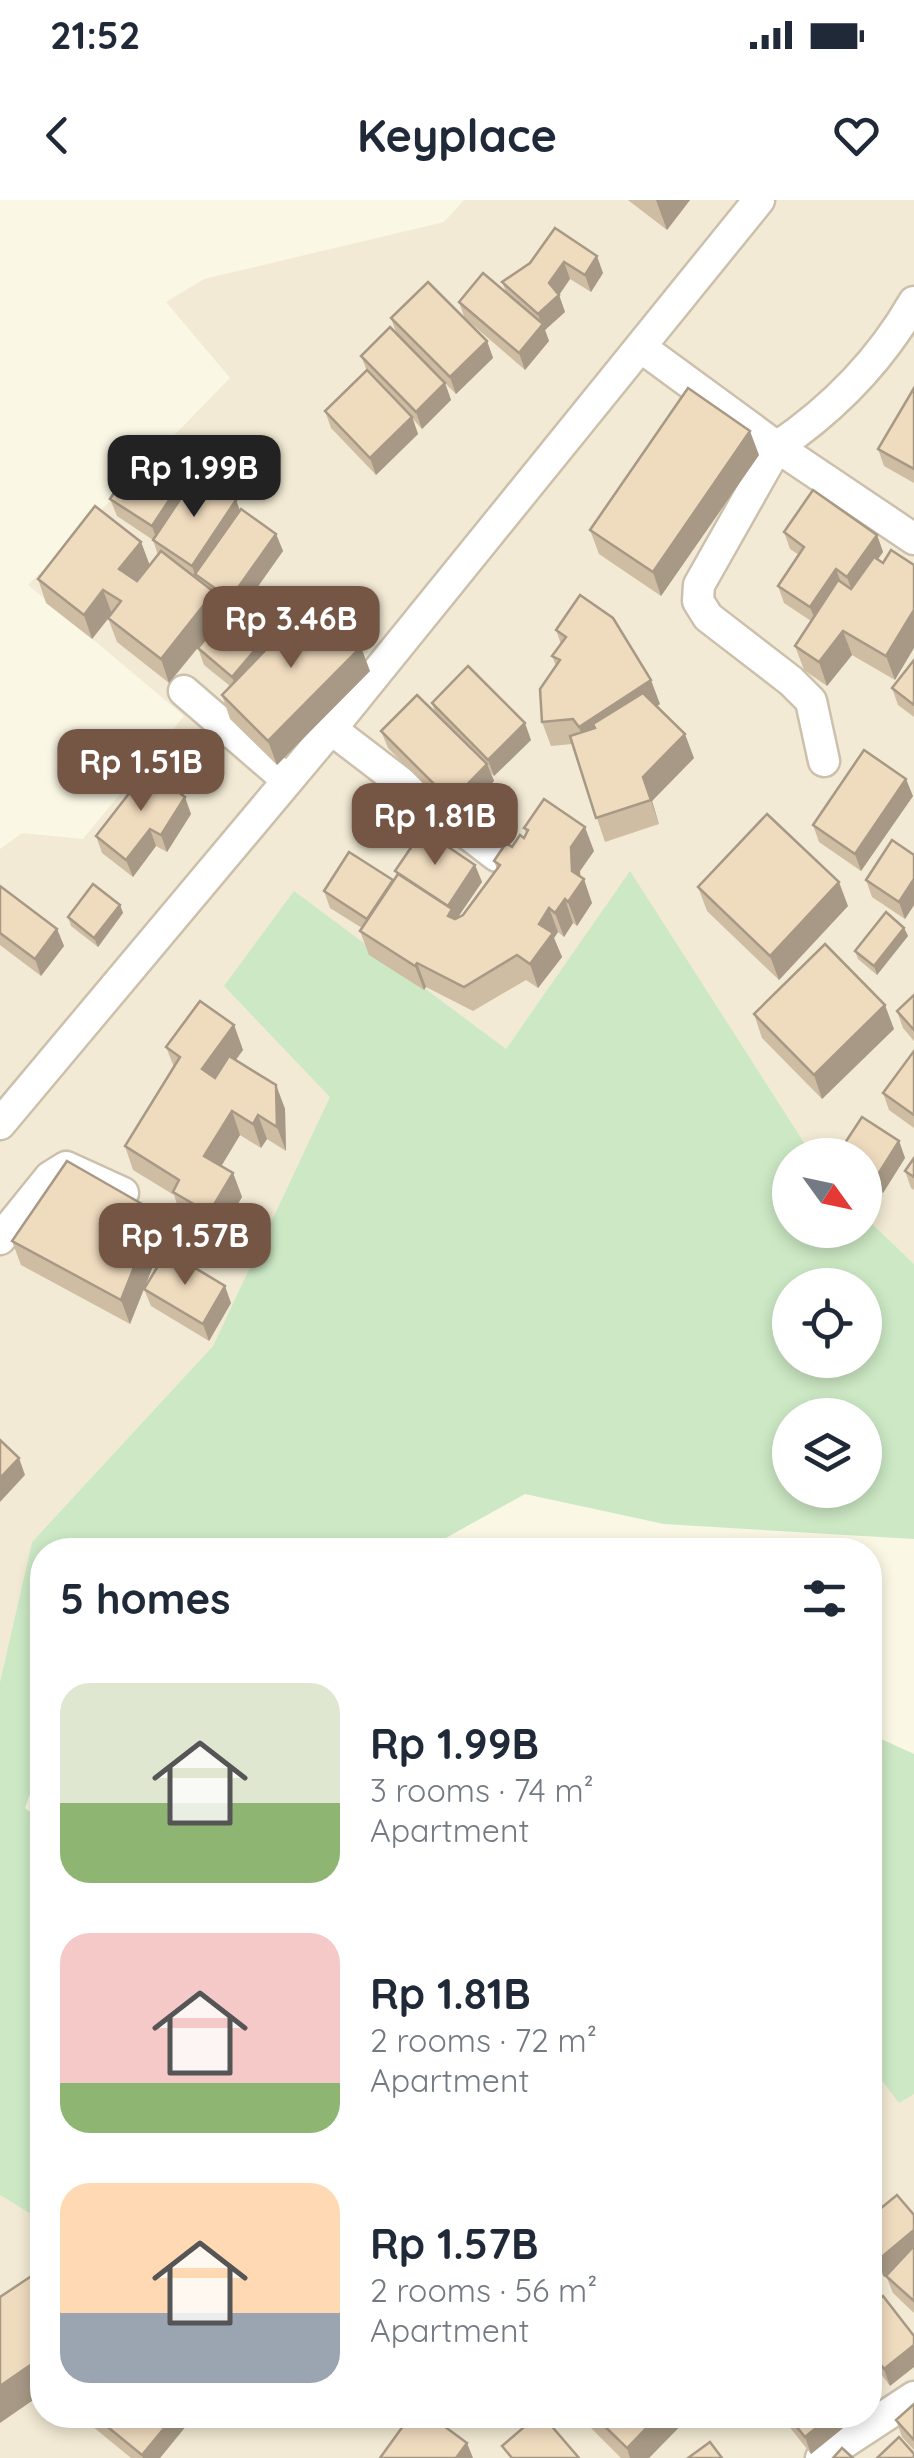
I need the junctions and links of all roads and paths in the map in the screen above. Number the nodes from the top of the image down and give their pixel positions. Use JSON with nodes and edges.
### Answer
{"nodes":[{"id":1,"x":759,"y":200,"type":"edge"},
{"id":2,"x":914,"y":302,"type":"edge"},
{"id":3,"x":642,"y":348,"type":"junction"},
{"id":4,"x":777,"y":447,"type":"junction"},
{"id":5,"x":914,"y":539,"type":"edge"},
{"id":6,"x":184,"y":691,"type":"dead end"},
{"id":7,"x":332,"y":729,"type":"junction"},
{"id":8,"x":824,"y":761,"type":"dead end"},
{"id":9,"x":287,"y":780,"type":"junction"},
{"id":10,"x":497,"y":856,"type":"edge"},
{"id":11,"x":0,"y":1124,"type":"edge"},
{"id":12,"x":124,"y":1193,"type":"edge"},
{"id":13,"x":0,"y":1239,"type":"edge"},
{"id":14,"x":914,"y":2397,"type":"edge"},
{"id":15,"x":882,"y":2418,"type":"edge"},
{"id":16,"x":867,"y":2428,"type":"edge"},
{"id":17,"x":821,"y":2458,"type":"edge"}],
"edges":[{"from":1,"to":3,"type":"street"},
{"from":2,"to":4,"type":"street"},
{"from":3,"to":4,"type":"street"},
{"from":3,"to":7,"type":"street"},
{"from":4,"to":5,"type":"street"},
{"from":4,"to":8,"type":"street"},
{"from":6,"to":9,"type":"street"},
{"from":7,"to":9,"type":"street"},
{"from":7,"to":10,"type":"street"},
{"from":9,"to":11,"type":"street"},
{"from":12,"to":13,"type":"street"},
{"from":14,"to":15,"type":"street"},
{"from":16,"to":17,"type":"street"}]}
